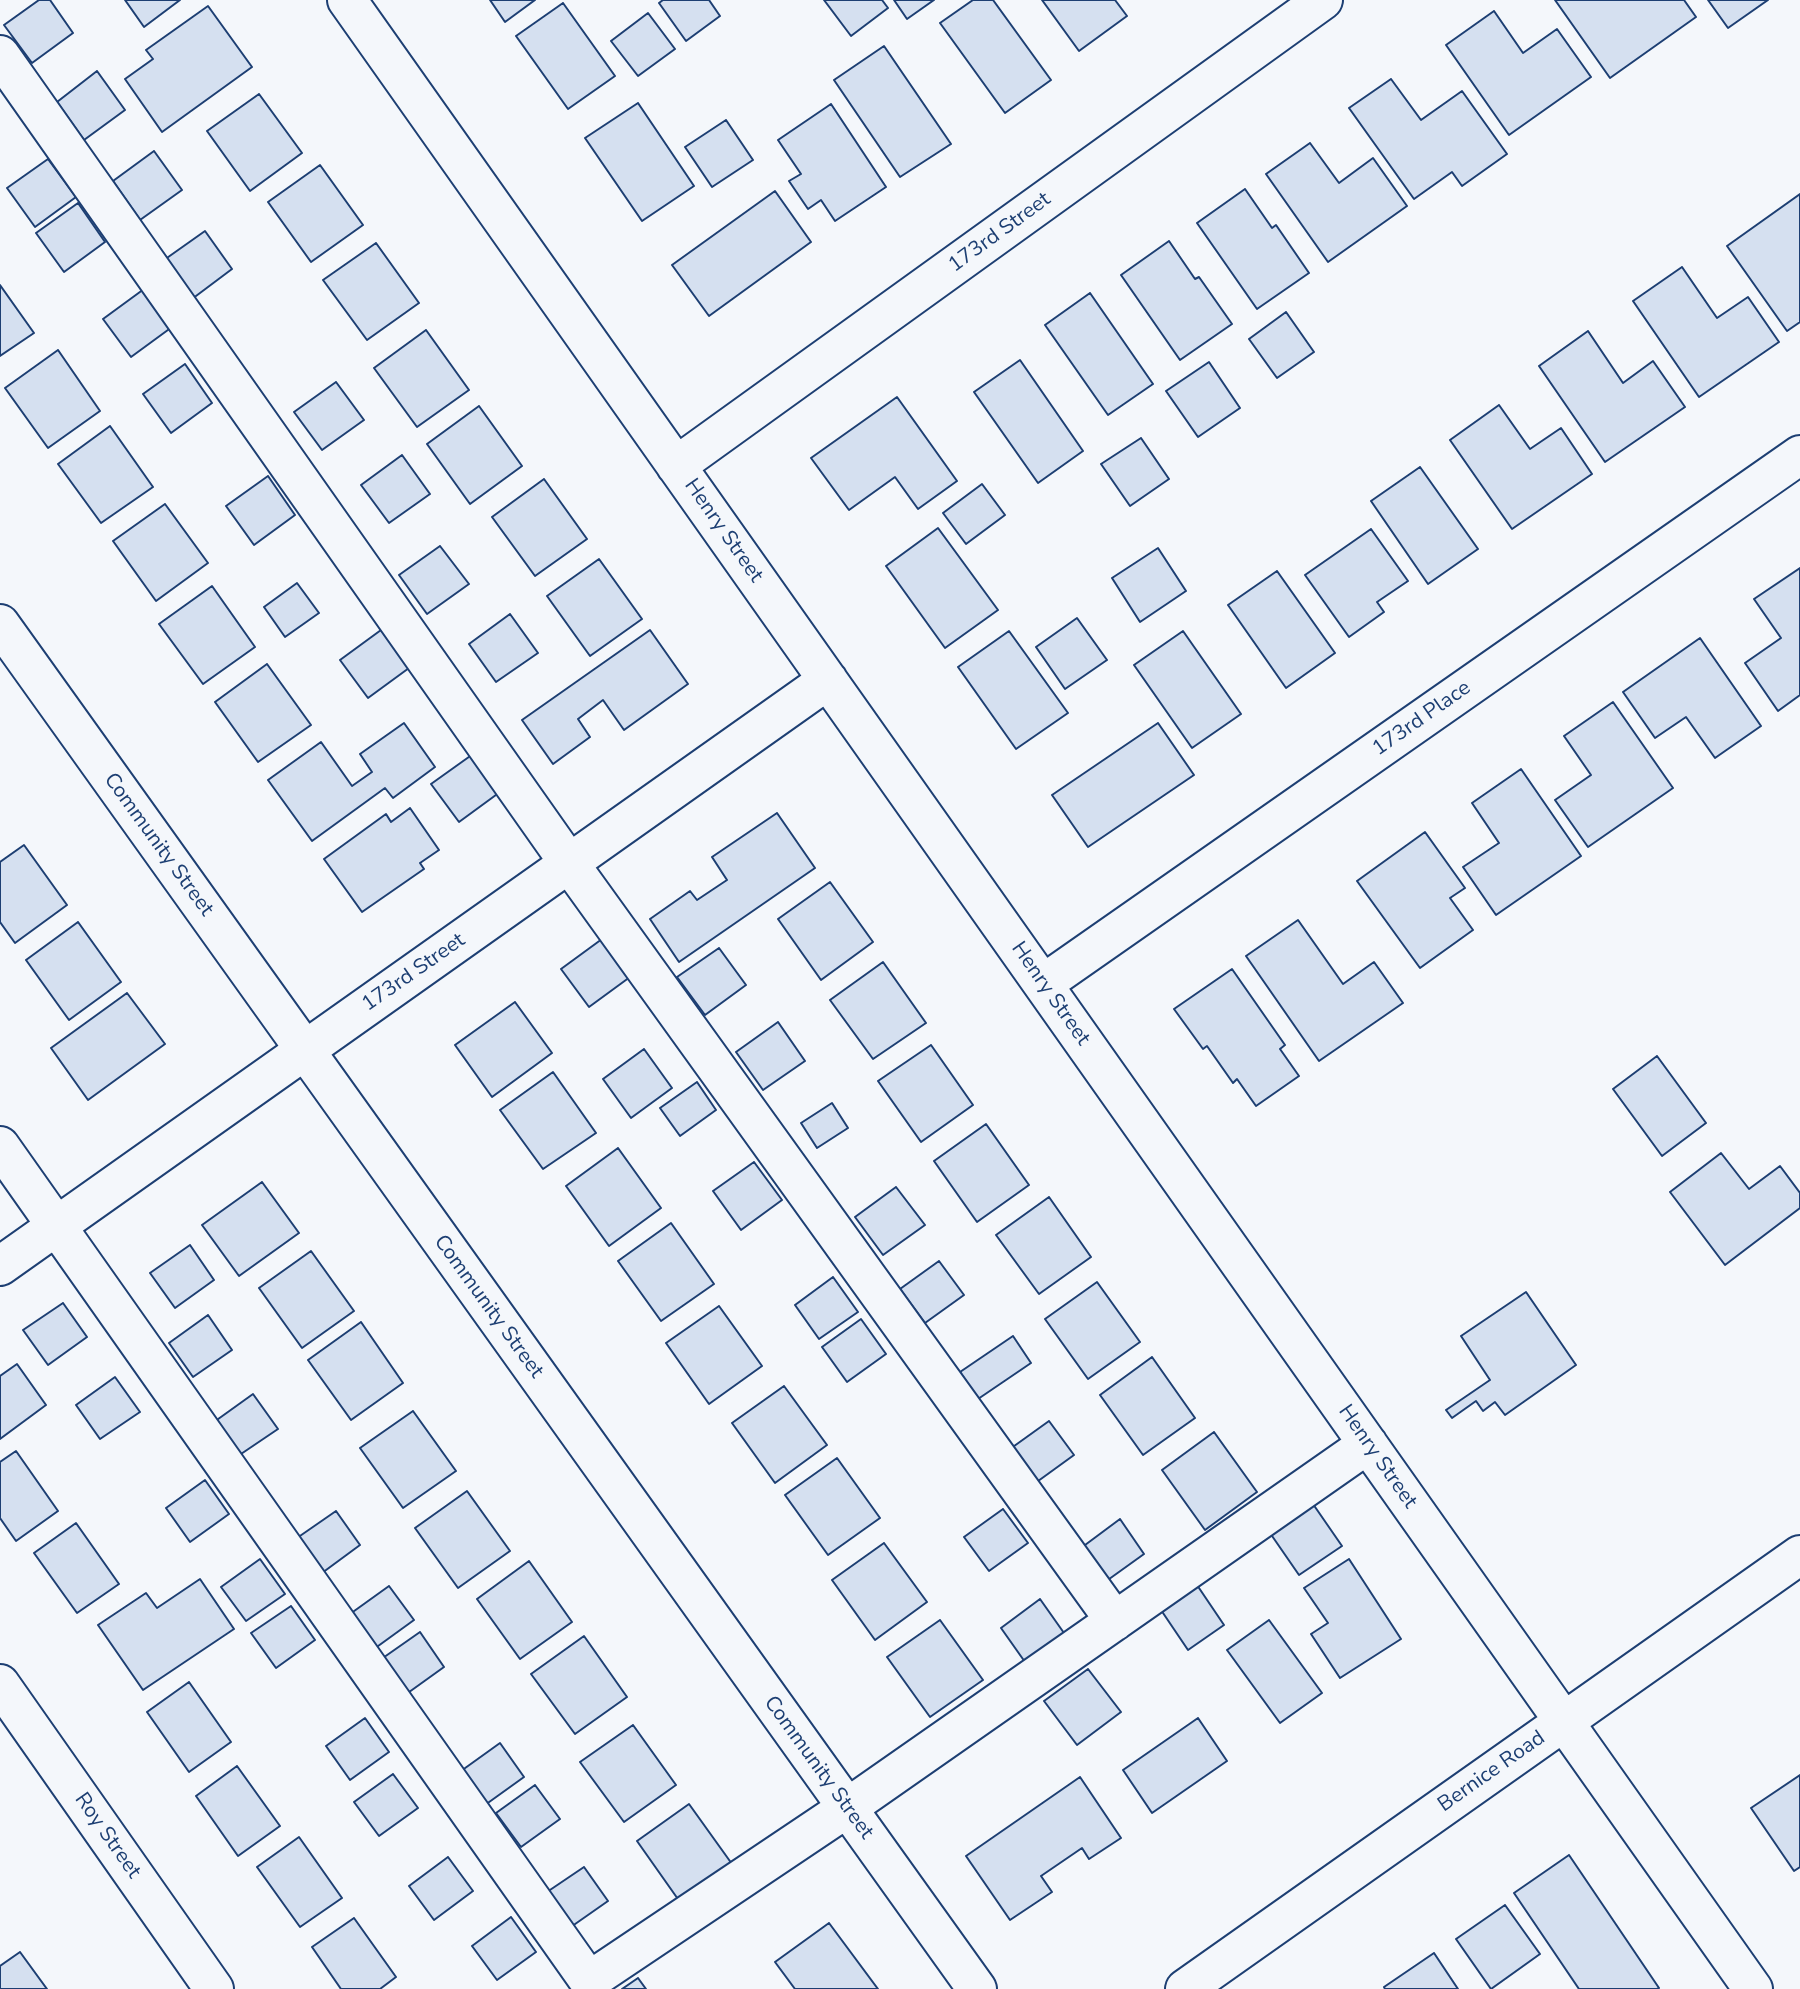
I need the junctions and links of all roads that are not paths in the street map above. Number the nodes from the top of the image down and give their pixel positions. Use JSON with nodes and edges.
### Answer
{"nodes":[{"id":1,"x":346,"y":0,"type":"edge"},
{"id":2,"x":1323,"y":0,"type":"edge"},
{"id":3,"x":0,"y":55,"type":"edge"},
{"id":4,"x":1800,"y":455,"type":"edge"},
{"id":5,"x":676,"y":466,"type":"junction"},
{"id":6,"x":0,"y":624,"type":"edge"},
{"id":7,"x":828,"y":680,"type":"junction"},
{"id":8,"x":569,"y":863,"type":"junction"},
{"id":9,"x":1043,"y":984,"type":"junction"},
{"id":10,"x":305,"y":1050,"type":"junction"},
{"id":11,"x":0,"y":1146,"type":"edge"},
{"id":12,"x":57,"y":1226,"type":"junction"},
{"id":13,"x":0,"y":1266,"type":"edge"},
{"id":14,"x":1368,"y":1444,"type":"junction"},
{"id":15,"x":1800,"y":1555,"type":"edge"},
{"id":16,"x":1115,"y":1621,"type":"junction"},
{"id":17,"x":0,"y":1684,"type":"edge"},
{"id":18,"x":1564,"y":1721,"type":"junction"},
{"id":19,"x":847,"y":1808,"type":"junction"},
{"id":20,"x":1749,"y":1988,"type":"edge"},
{"id":21,"x":214,"y":1989,"type":"edge"},
{"id":22,"x":976,"y":1989,"type":"edge"},
{"id":23,"x":1185,"y":1989,"type":"edge"}],
"edges":[{"from":1,"to":5,"type":"street","name":"Henry Street"},
{"from":2,"to":5,"type":"street","name":"173rd Street"},
{"from":3,"to":8,"type":"street"},
{"from":4,"to":9,"type":"street","name":"173rd Place"},
{"from":5,"to":7,"type":"street","name":"Henry Street"},
{"from":6,"to":10,"type":"street","name":"Community Street"},
{"from":7,"to":8,"type":"street","name":"173rd Street"},
{"from":7,"to":9,"type":"street","name":"Henry Street"},
{"from":8,"to":10,"type":"street","name":"173rd Street"},
{"from":8,"to":16,"type":"street"},
{"from":9,"to":14,"type":"street","name":"Henry Street"},
{"from":10,"to":12,"type":"street","name":"173rd Street"},
{"from":10,"to":19,"type":"street","name":"Community Street"},
{"from":11,"to":12,"type":"street"},
{"from":12,"to":13,"type":"street","name":"173rd Street"},
{"from":12,"to":19,"type":"street"},
{"from":14,"to":16,"type":"street"},
{"from":14,"to":18,"type":"street","name":"Henry Street"},
{"from":15,"to":18,"type":"street","name":"Bernice Road"},
{"from":16,"to":19,"type":"street"},
{"from":17,"to":21,"type":"street","name":"Roy Street"},
{"from":18,"to":20,"type":"street","name":"Henry Street"},
{"from":18,"to":23,"type":"street","name":"Bernice Road"},
{"from":19,"to":22,"type":"street","name":"Community Street"}]}
